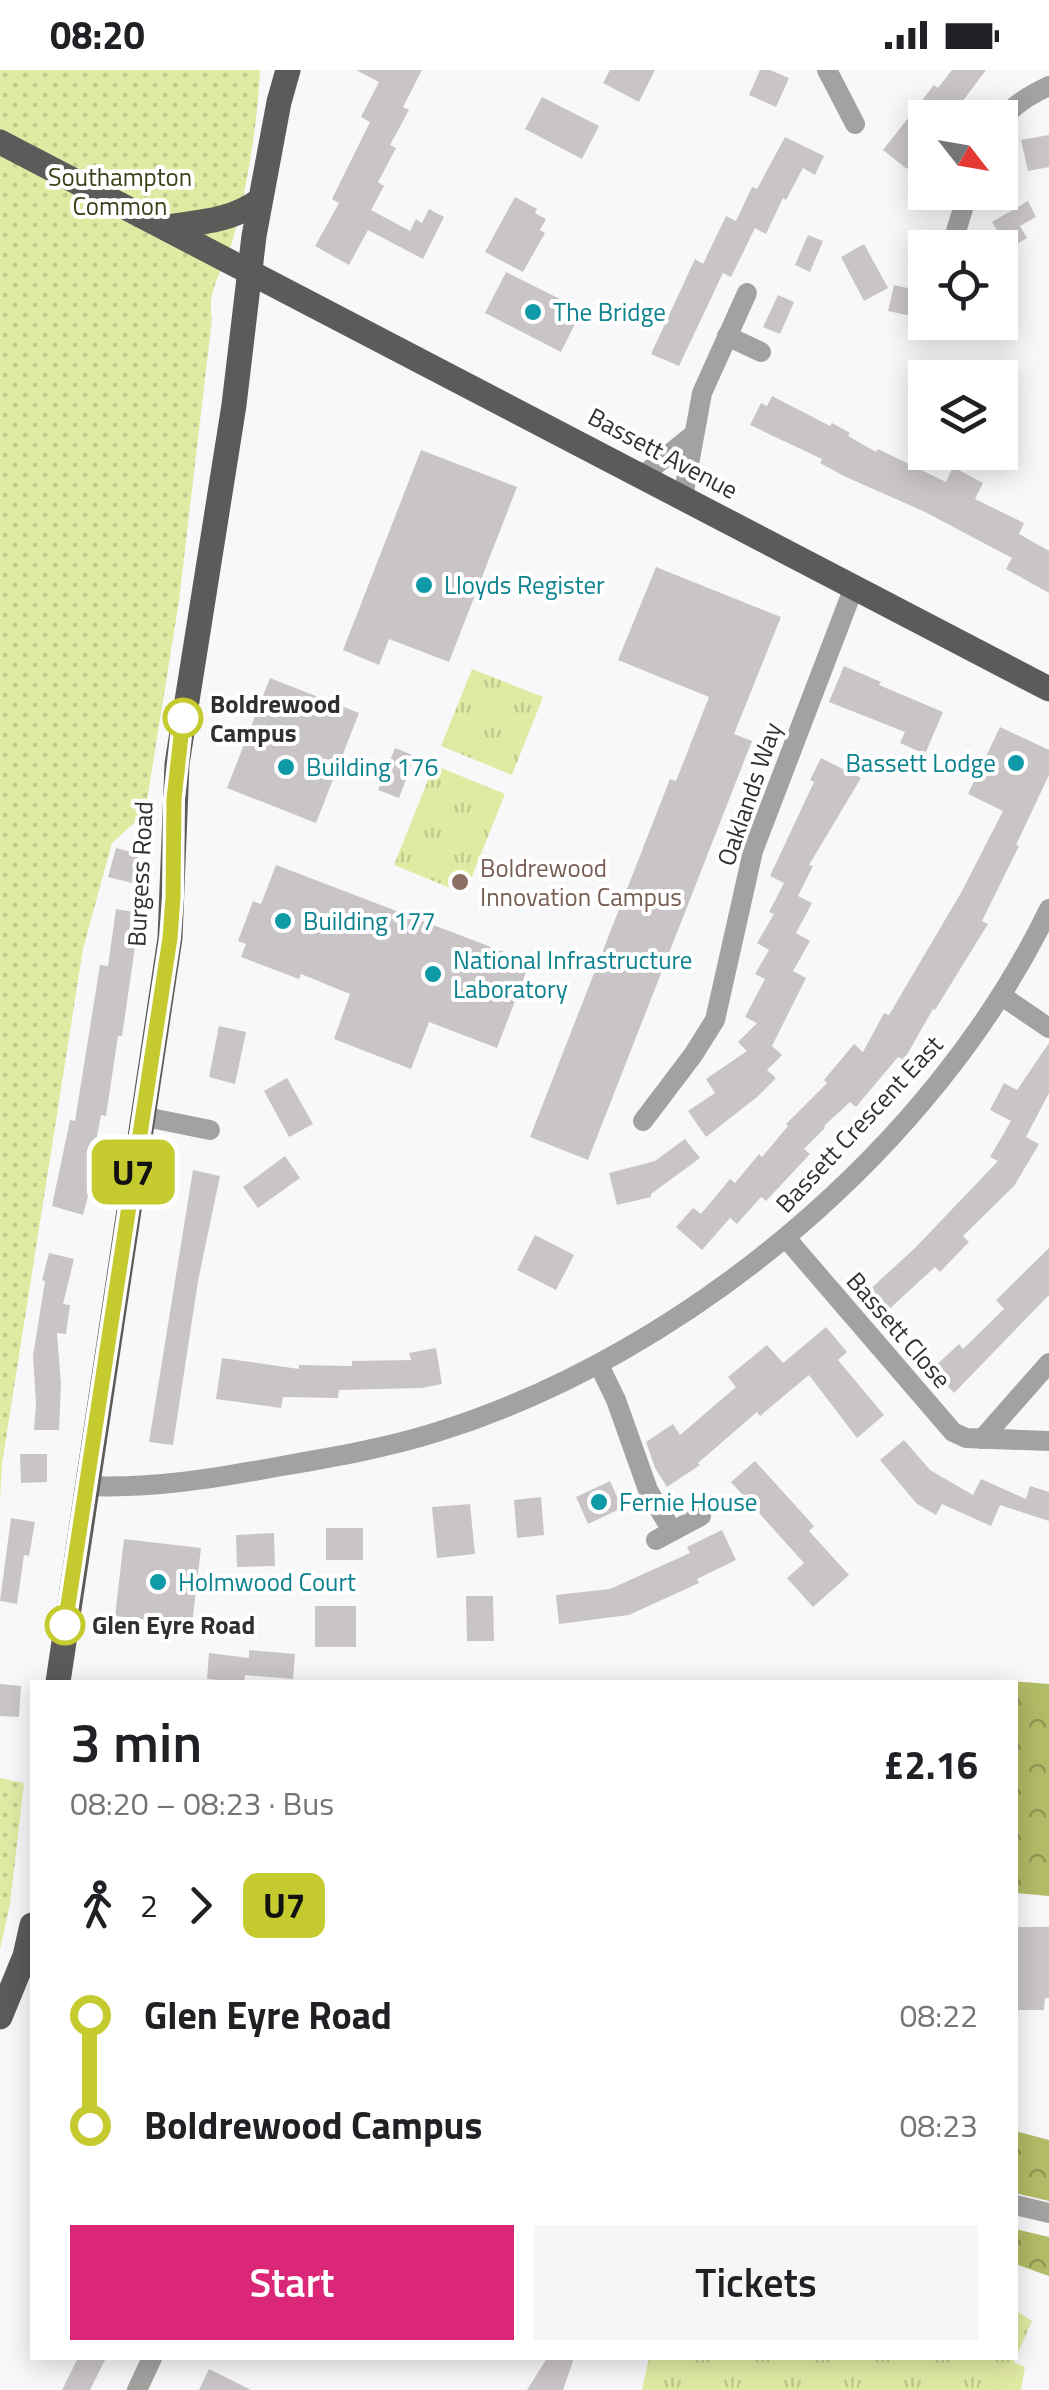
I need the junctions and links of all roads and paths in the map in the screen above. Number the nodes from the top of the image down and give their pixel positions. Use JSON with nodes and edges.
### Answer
{"nodes":[{"id":1,"x":288,"y":70,"type":"edge"},
{"id":2,"x":827,"y":70,"type":"edge"},
{"id":3,"x":1049,"y":86,"type":"edge"},
{"id":4,"x":1018,"y":103,"type":"edge"},
{"id":5,"x":855,"y":124,"type":"dead end"},
{"id":6,"x":0,"y":142,"type":"edge"},
{"id":7,"x":260,"y":200,"type":"junction"},
{"id":8,"x":166,"y":227,"type":"junction"},
{"id":9,"x":250,"y":271,"type":"junction"},
{"id":10,"x":747,"y":292,"type":"dead end"},
{"id":11,"x":727,"y":336,"type":"junction"},
{"id":12,"x":761,"y":352,"type":"dead end"},
{"id":13,"x":693,"y":435,"type":"junction"},
{"id":14,"x":642,"y":476,"type":"junction"},
{"id":15,"x":683,"y":497,"type":"junction"},
{"id":16,"x":854,"y":587,"type":"junction"},
{"id":17,"x":1049,"y":689,"type":"edge"},
{"id":18,"x":1049,"y":909,"type":"edge"},
{"id":19,"x":1002,"y":996,"type":"junction"},
{"id":20,"x":1049,"y":1028,"type":"edge"},
{"id":21,"x":142,"y":1116,"type":"junction"},
{"id":22,"x":643,"y":1121,"type":"dead end"},
{"id":23,"x":210,"y":1130,"type":"dead end"},
{"id":24,"x":786,"y":1238,"type":"junction"},
{"id":25,"x":1049,"y":1362,"type":"edge"},
{"id":26,"x":599,"y":1365,"type":"junction"},
{"id":27,"x":982,"y":1438,"type":"junction"},
{"id":28,"x":1049,"y":1441,"type":"edge"},
{"id":29,"x":86,"y":1486,"type":"junction"},
{"id":30,"x":701,"y":1516,"type":"dead end"},
{"id":31,"x":58,"y":1680,"type":"edge"},
{"id":32,"x":29,"y":1957,"type":"edge"},
{"id":33,"x":0,"y":2017,"type":"edge"},
{"id":34,"x":1018,"y":2206,"type":"edge"},
{"id":35,"x":1049,"y":2213,"type":"edge"},
{"id":36,"x":151,"y":2360,"type":"edge"},
{"id":37,"x":136,"y":2390,"type":"edge"}],
"edges":[{"from":1,"to":7,"type":"main road","name":"Burgess Road"},
{"from":2,"to":5,"type":"street"},
{"from":3,"to":4,"type":"street"},
{"from":6,"to":8,"type":"main road","name":"Bassett Avenue"},
{"from":7,"to":8,"type":"main road"},
{"from":7,"to":9,"type":"main road","name":"Burgess Road"},
{"from":8,"to":9,"type":"main road","name":"Bassett Avenue"},
{"from":9,"to":14,"type":"main road","name":"Bassett Avenue"},
{"from":9,"to":21,"type":"main road","name":"Burgess Road"},
{"from":10,"to":11,"type":"street"},
{"from":11,"to":12,"type":"street"},
{"from":11,"to":13,"type":"street"},
{"from":13,"to":14,"type":"street"},
{"from":13,"to":15,"type":"street"},
{"from":14,"to":15,"type":"main road","name":"Bassett Avenue"},
{"from":15,"to":16,"type":"main road","name":"Bassett Avenue"},
{"from":16,"to":17,"type":"main road","name":"Bassett Avenue"},
{"from":16,"to":22,"type":"street","name":"Oaklands Way"},
{"from":18,"to":19,"type":"street","name":"Bassett Crescent East"},
{"from":19,"to":20,"type":"street"},
{"from":19,"to":24,"type":"street","name":"Bassett Crescent East"},
{"from":21,"to":23,"type":"street"},
{"from":21,"to":29,"type":"main road","name":"Burgess Road"},
{"from":24,"to":26,"type":"street","name":"Bassett Crescent East"},
{"from":24,"to":27,"type":"street","name":"Bassett Close"},
{"from":25,"to":27,"type":"street"},
{"from":26,"to":29,"type":"street","name":"Bassett Crescent East"},
{"from":26,"to":30,"type":"street"},
{"from":27,"to":28,"type":"street","name":"Bassett Close"},
{"from":29,"to":31,"type":"main road","name":"Burgess Road"},
{"from":32,"to":33,"type":"main road"},
{"from":34,"to":35,"type":"street"},
{"from":36,"to":37,"type":"street"}]}
